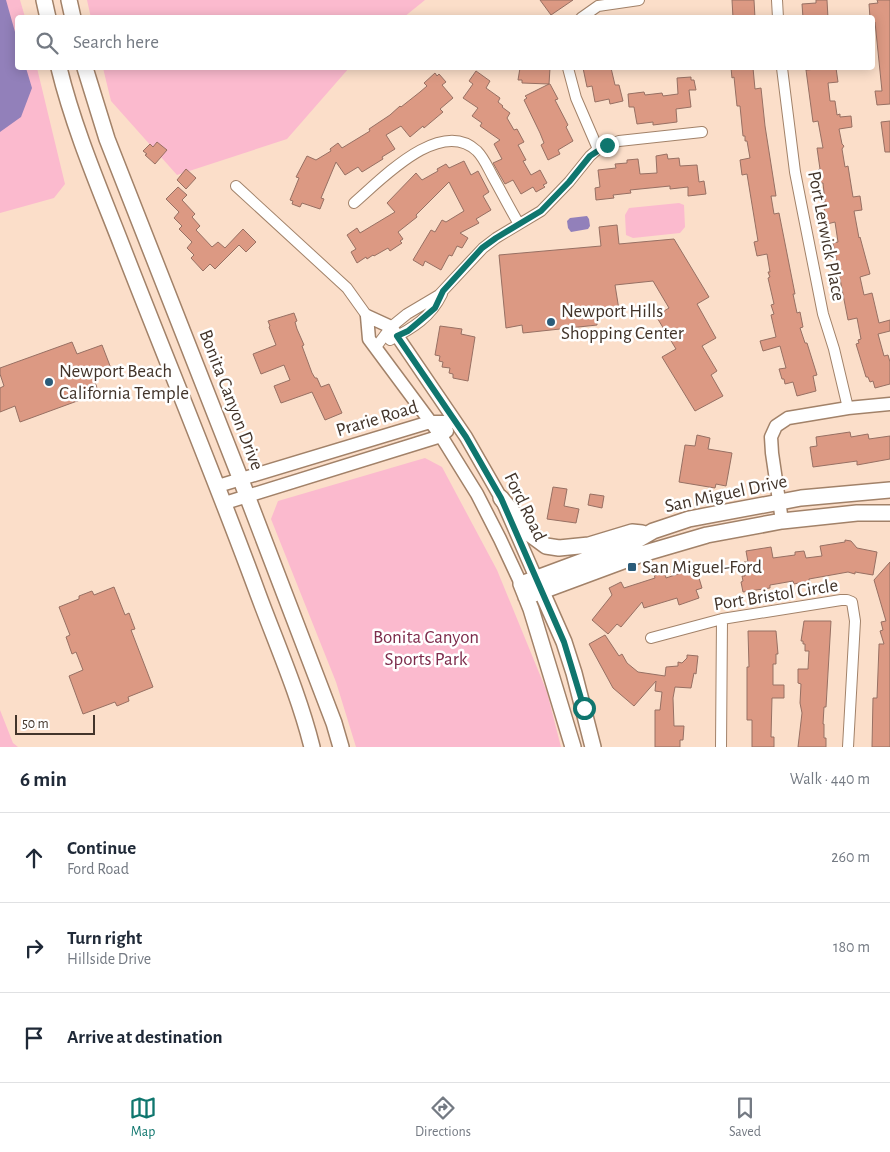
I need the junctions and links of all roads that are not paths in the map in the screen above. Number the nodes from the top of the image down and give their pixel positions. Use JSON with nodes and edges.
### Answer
{"nodes":[{"id":1,"x":44,"y":0,"type":"edge"},
{"id":2,"x":69,"y":0,"type":"edge"},
{"id":3,"x":639,"y":0,"type":"edge"},
{"id":4,"x":777,"y":0,"type":"edge"},
{"id":5,"x":47,"y":15,"type":"edge"},
{"id":6,"x":72,"y":15,"type":"edge"},
{"id":7,"x":585,"y":15,"type":"edge"},
{"id":8,"x":778,"y":15,"type":"edge"},
{"id":9,"x":86,"y":70,"type":"edge"},
{"id":10,"x":569,"y":70,"type":"edge"},
{"id":11,"x":782,"y":70,"type":"edge"},
{"id":12,"x":61,"y":75,"type":"edge"},
{"id":13,"x":702,"y":132,"type":"dead end"},
{"id":14,"x":598,"y":150,"type":"junction"},
{"id":15,"x":236,"y":186,"type":"dead end"},
{"id":16,"x":354,"y":203,"type":"dead end"},
{"id":17,"x":518,"y":224,"type":"junction"},
{"id":18,"x":367,"y":316,"type":"junction"},
{"id":19,"x":394,"y":332,"type":"junction"},
{"id":20,"x":376,"y":347,"type":"junction"},
{"id":21,"x":890,"y":404,"type":"edge"},
{"id":22,"x":848,"y":408,"type":"junction"},
{"id":23,"x":430,"y":422,"type":"junction"},
{"id":24,"x":456,"y":422,"type":"junction"},
{"id":25,"x":441,"y":436,"type":"junction"},
{"id":26,"x":241,"y":480,"type":"junction"},
{"id":27,"x":218,"y":486,"type":"junction"},
{"id":28,"x":890,"y":490,"type":"edge"},
{"id":29,"x":247,"y":496,"type":"junction"},
{"id":30,"x":501,"y":498,"type":"junction"},
{"id":31,"x":780,"y":502,"type":"junction"},
{"id":32,"x":225,"y":503,"type":"junction"},
{"id":33,"x":890,"y":513,"type":"edge"},
{"id":34,"x":782,"y":521,"type":"junction"},
{"id":35,"x":648,"y":533,"type":"junction"},
{"id":36,"x":539,"y":585,"type":"junction"},
{"id":37,"x":524,"y":591,"type":"junction"},
{"id":38,"x":722,"y":619,"type":"junction"},
{"id":39,"x":651,"y":638,"type":"dead end"},
{"id":40,"x":312,"y":747,"type":"edge"},
{"id":41,"x":341,"y":747,"type":"edge"},
{"id":42,"x":573,"y":747,"type":"edge"},
{"id":43,"x":593,"y":747,"type":"edge"},
{"id":44,"x":721,"y":747,"type":"edge"},
{"id":45,"x":848,"y":747,"type":"edge"}],
"edges":[{"from":1,"to":5,"type":"main road"},
{"from":2,"to":6,"type":"main road"},
{"from":3,"to":7,"type":"street"},
{"from":4,"to":8,"type":"street"},
{"from":9,"to":26,"type":"main road","name":"Bonita Canyon Drive"},
{"from":10,"to":14,"type":"street"},
{"from":11,"to":22,"type":"street","name":"Port Lerwick Place"},
{"from":12,"to":27,"type":"main road"},
{"from":13,"to":14,"type":"street"},
{"from":14,"to":17,"type":"street"},
{"from":15,"to":18,"type":"street","name":"Ford Road"},
{"from":16,"to":17,"type":"street"},
{"from":17,"to":19,"type":"street"},
{"from":18,"to":19,"type":"street","name":"Ford Road"},
{"from":18,"to":20,"type":"street","name":"Ford Road"},
{"from":19,"to":20,"type":"street"},
{"from":19,"to":24,"type":"street","name":"Ford Road"},
{"from":20,"to":23,"type":"street","name":"Ford Road"},
{"from":21,"to":22,"type":"street"},
{"from":22,"to":31,"type":"street"},
{"from":23,"to":24,"type":"street","name":"Prarie Road"},
{"from":23,"to":25,"type":"street","name":"Ford Road"},
{"from":23,"to":26,"type":"street","name":"Prarie Road"},
{"from":24,"to":25,"type":"street","name":"Prarie Road"},
{"from":24,"to":30,"type":"street","name":"Ford Road"},
{"from":25,"to":29,"type":"street","name":"Prarie Road"},
{"from":25,"to":37,"type":"street","name":"Ford Road"},
{"from":26,"to":27,"type":"street","name":"Prarie Road"},
{"from":26,"to":29,"type":"main road","name":"Bonita Canyon Drive"},
{"from":27,"to":32,"type":"main road"},
{"from":28,"to":31,"type":"main road","name":"San Miguel Drive"},
{"from":29,"to":32,"type":"street","name":"Prarie Road"},
{"from":29,"to":41,"type":"main road","name":"Bonita Canyon Drive"},
{"from":30,"to":35,"type":"main road"},
{"from":30,"to":36,"type":"street","name":"Ford Road"},
{"from":31,"to":34,"type":"street"},
{"from":31,"to":35,"type":"main road","name":"San Miguel Drive"},
{"from":32,"to":40,"type":"main road"},
{"from":33,"to":34,"type":"main road","name":"San Miguel Drive"},
{"from":34,"to":36,"type":"main road","name":"San Miguel Drive"},
{"from":35,"to":36,"type":"main road","name":"San Miguel Drive"},
{"from":36,"to":37,"type":"main road","name":"San Miguel Drive"},
{"from":36,"to":43,"type":"main road","name":"Ford Road"},
{"from":37,"to":42,"type":"main road","name":"Ford Road"},
{"from":38,"to":39,"type":"street","name":"Port Bristol Circle"},
{"from":38,"to":44,"type":"street"},
{"from":38,"to":45,"type":"street","name":"Port Bristol Circle"}]}
